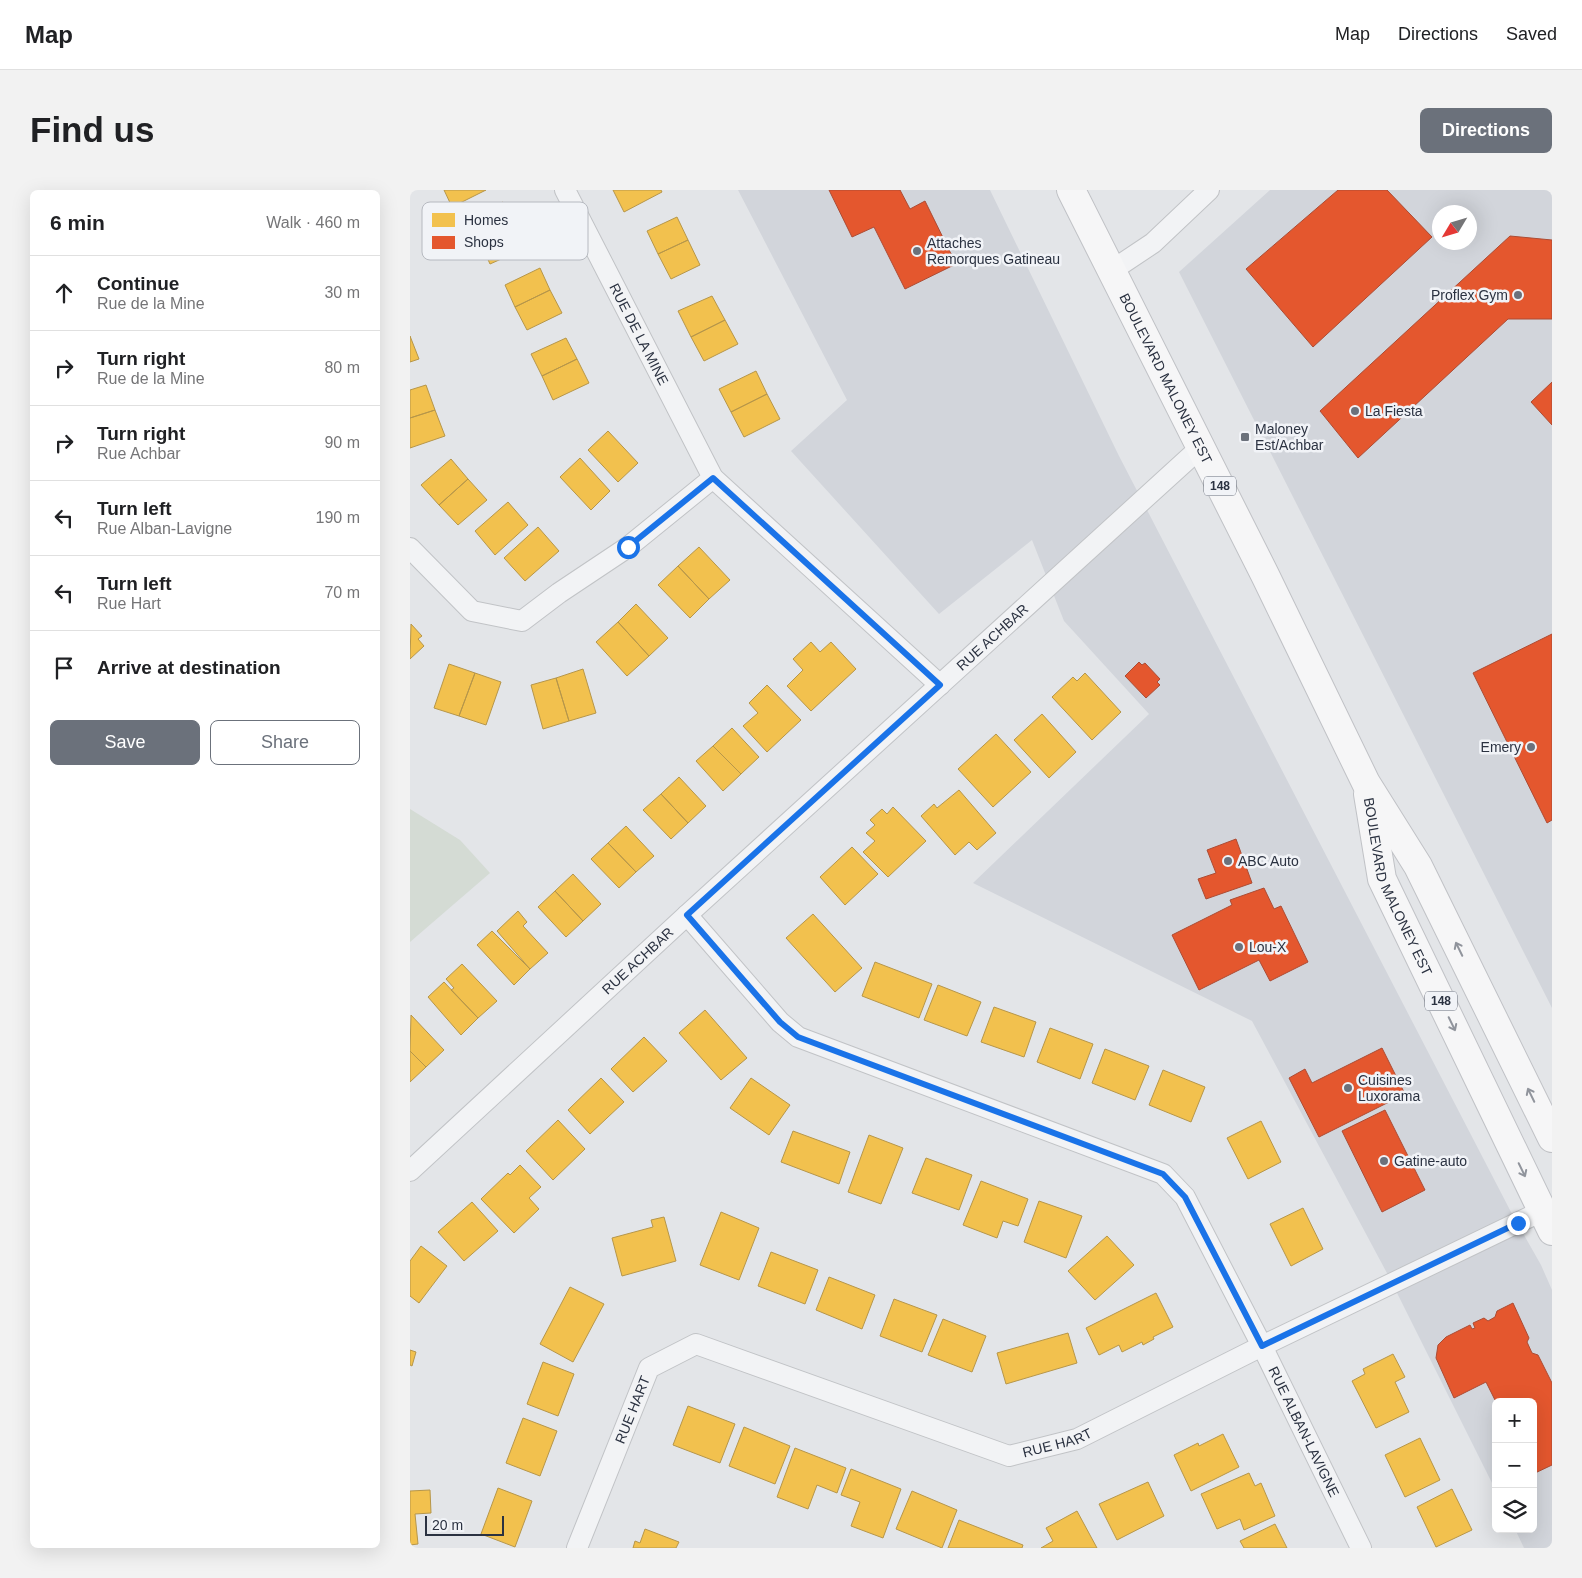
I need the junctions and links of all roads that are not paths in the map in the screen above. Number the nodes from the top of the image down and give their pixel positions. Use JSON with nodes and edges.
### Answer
{"nodes":[{"id":1,"x":565,"y":190,"type":"edge"},
{"id":2,"x":1071,"y":190,"type":"edge"},
{"id":3,"x":1209,"y":190,"type":"edge"},
{"id":4,"x":571,"y":202,"type":"edge"},
{"id":5,"x":588,"y":235,"type":"edge"},
{"id":6,"x":1110,"y":270,"type":"junction"},
{"id":7,"x":1200,"y":448,"type":"junction"},
{"id":8,"x":713,"y":478,"type":"junction"},
{"id":9,"x":410,"y":548,"type":"edge"},
{"id":10,"x":940,"y":685,"type":"junction"},
{"id":11,"x":1366,"y":783,"type":"junction"},
{"id":12,"x":687,"y":915,"type":"junction"},
{"id":13,"x":1552,"y":1138,"type":"edge"},
{"id":14,"x":410,"y":1171,"type":"edge"},
{"id":15,"x":1547,"y":1221,"type":"edge"},
{"id":16,"x":1262,"y":1346,"type":"junction"},
{"id":17,"x":577,"y":1548,"type":"edge"},
{"id":18,"x":1361,"y":1548,"type":"edge"}],
"edges":[{"from":1,"to":4,"type":"street","name":"RUE DE LA MINE"},
{"from":2,"to":6,"type":"main road","name":"BOULEVARD MALONEY EST","number":"148"},
{"from":3,"to":6,"type":"street"},
{"from":5,"to":8,"type":"street","name":"RUE DE LA MINE"},
{"from":6,"to":7,"type":"main road","name":"BOULEVARD MALONEY EST","number":"148"},
{"from":7,"to":10,"type":"street","name":"RUE ACHBAR"},
{"from":7,"to":11,"type":"main road","name":"BOULEVARD MALONEY EST","number":"148"},
{"from":8,"to":9,"type":"street"},
{"from":8,"to":10,"type":"street","name":"RUE DE LA MINE"},
{"from":10,"to":12,"type":"street","name":"RUE ACHBAR"},
{"from":13,"to":11,"type":"main road","name":"BOULEVARD MALONEY EST","number":"148","one_way":true},
{"from":11,"to":15,"type":"main road","name":"BOULEVARD MALONEY EST","number":"148","one_way":true},
{"from":12,"to":14,"type":"street","name":"RUE ACHBAR"},
{"from":12,"to":16,"type":"street","name":"RUE ALBAN-LAVIGNE"},
{"from":15,"to":16,"type":"street","name":"RUE HART"},
{"from":16,"to":17,"type":"street","name":"RUE HART"},
{"from":16,"to":18,"type":"street","name":"RUE ALBAN-LAVIGNE"}]}
